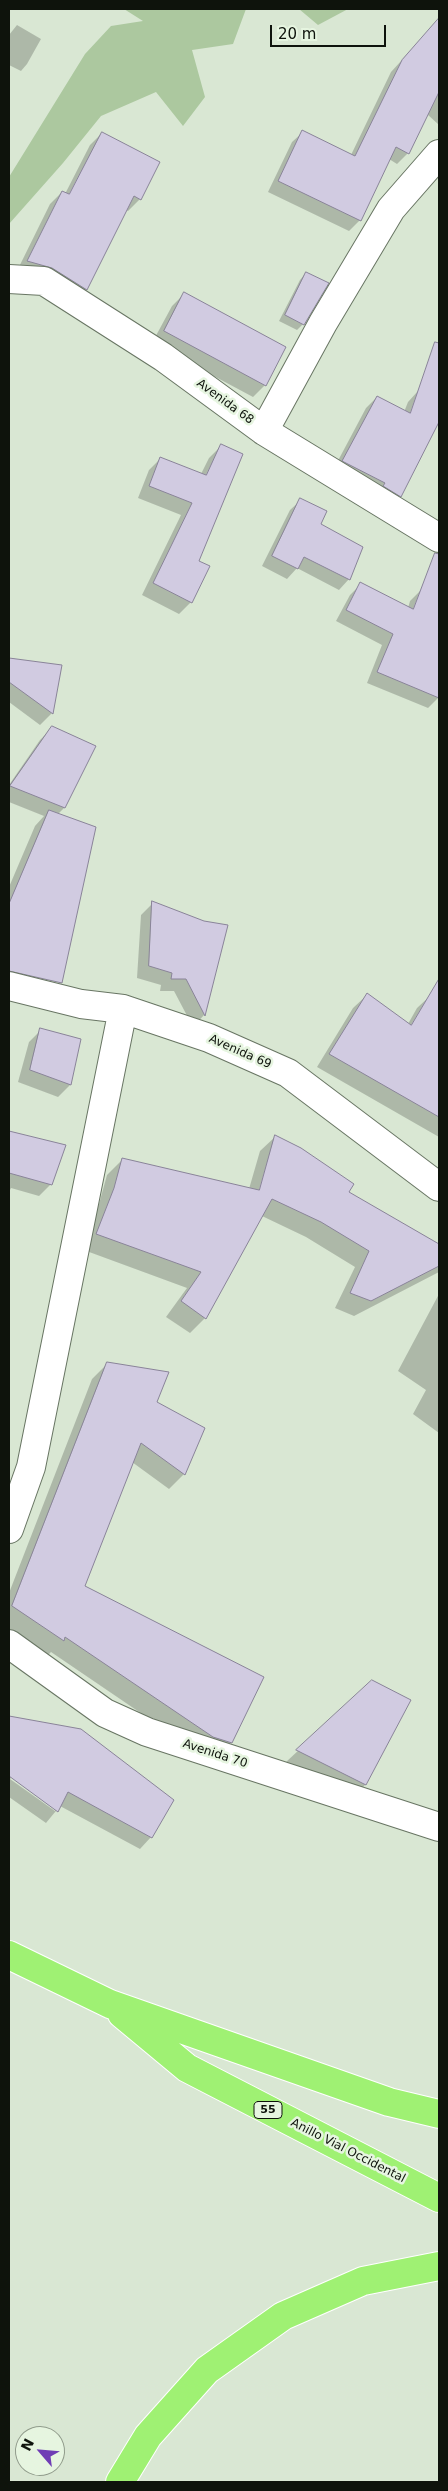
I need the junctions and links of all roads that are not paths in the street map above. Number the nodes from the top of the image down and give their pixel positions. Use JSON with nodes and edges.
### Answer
{"nodes":[{"id":1,"x":439,"y":154,"type":"edge"},
{"id":2,"x":9,"y":279,"type":"edge"},
{"id":3,"x":264,"y":431,"type":"junction"},
{"id":4,"x":439,"y":538,"type":"edge"},
{"id":5,"x":9,"y":986,"type":"edge"},
{"id":6,"x":123,"y":1009,"type":"junction"},
{"id":7,"x":439,"y":1187,"type":"edge"},
{"id":8,"x":9,"y":1528,"type":"edge"},
{"id":9,"x":9,"y":1644,"type":"edge"},
{"id":10,"x":439,"y":1827,"type":"edge"},
{"id":11,"x":9,"y":1955,"type":"edge"},
{"id":12,"x":110,"y":2004,"type":"junction"},
{"id":13,"x":439,"y":2114,"type":"edge"},
{"id":14,"x":439,"y":2198,"type":"edge"},
{"id":15,"x":439,"y":2266,"type":"edge"},
{"id":16,"x":120,"y":2482,"type":"edge"}],
"edges":[{"from":1,"to":3,"type":"street"},
{"from":2,"to":3,"type":"street","name":"Avenida 68"},
{"from":3,"to":4,"type":"street","name":"Avenida 68"},
{"from":5,"to":6,"type":"street","name":"Avenida 69"},
{"from":6,"to":7,"type":"street","name":"Avenida 69"},
{"from":6,"to":8,"type":"street"},
{"from":9,"to":10,"type":"street","name":"Avenida 70"},
{"from":11,"to":12,"type":"highway","name":"Anillo Vial Occidental","number":"55"},
{"from":12,"to":13,"type":"highway","name":"Anillo Vial Occidental","number":"55"},
{"from":12,"to":14,"type":"highway","name":"Anillo Vial Occidental","number":"55"},
{"from":15,"to":16,"type":"highway"}]}
